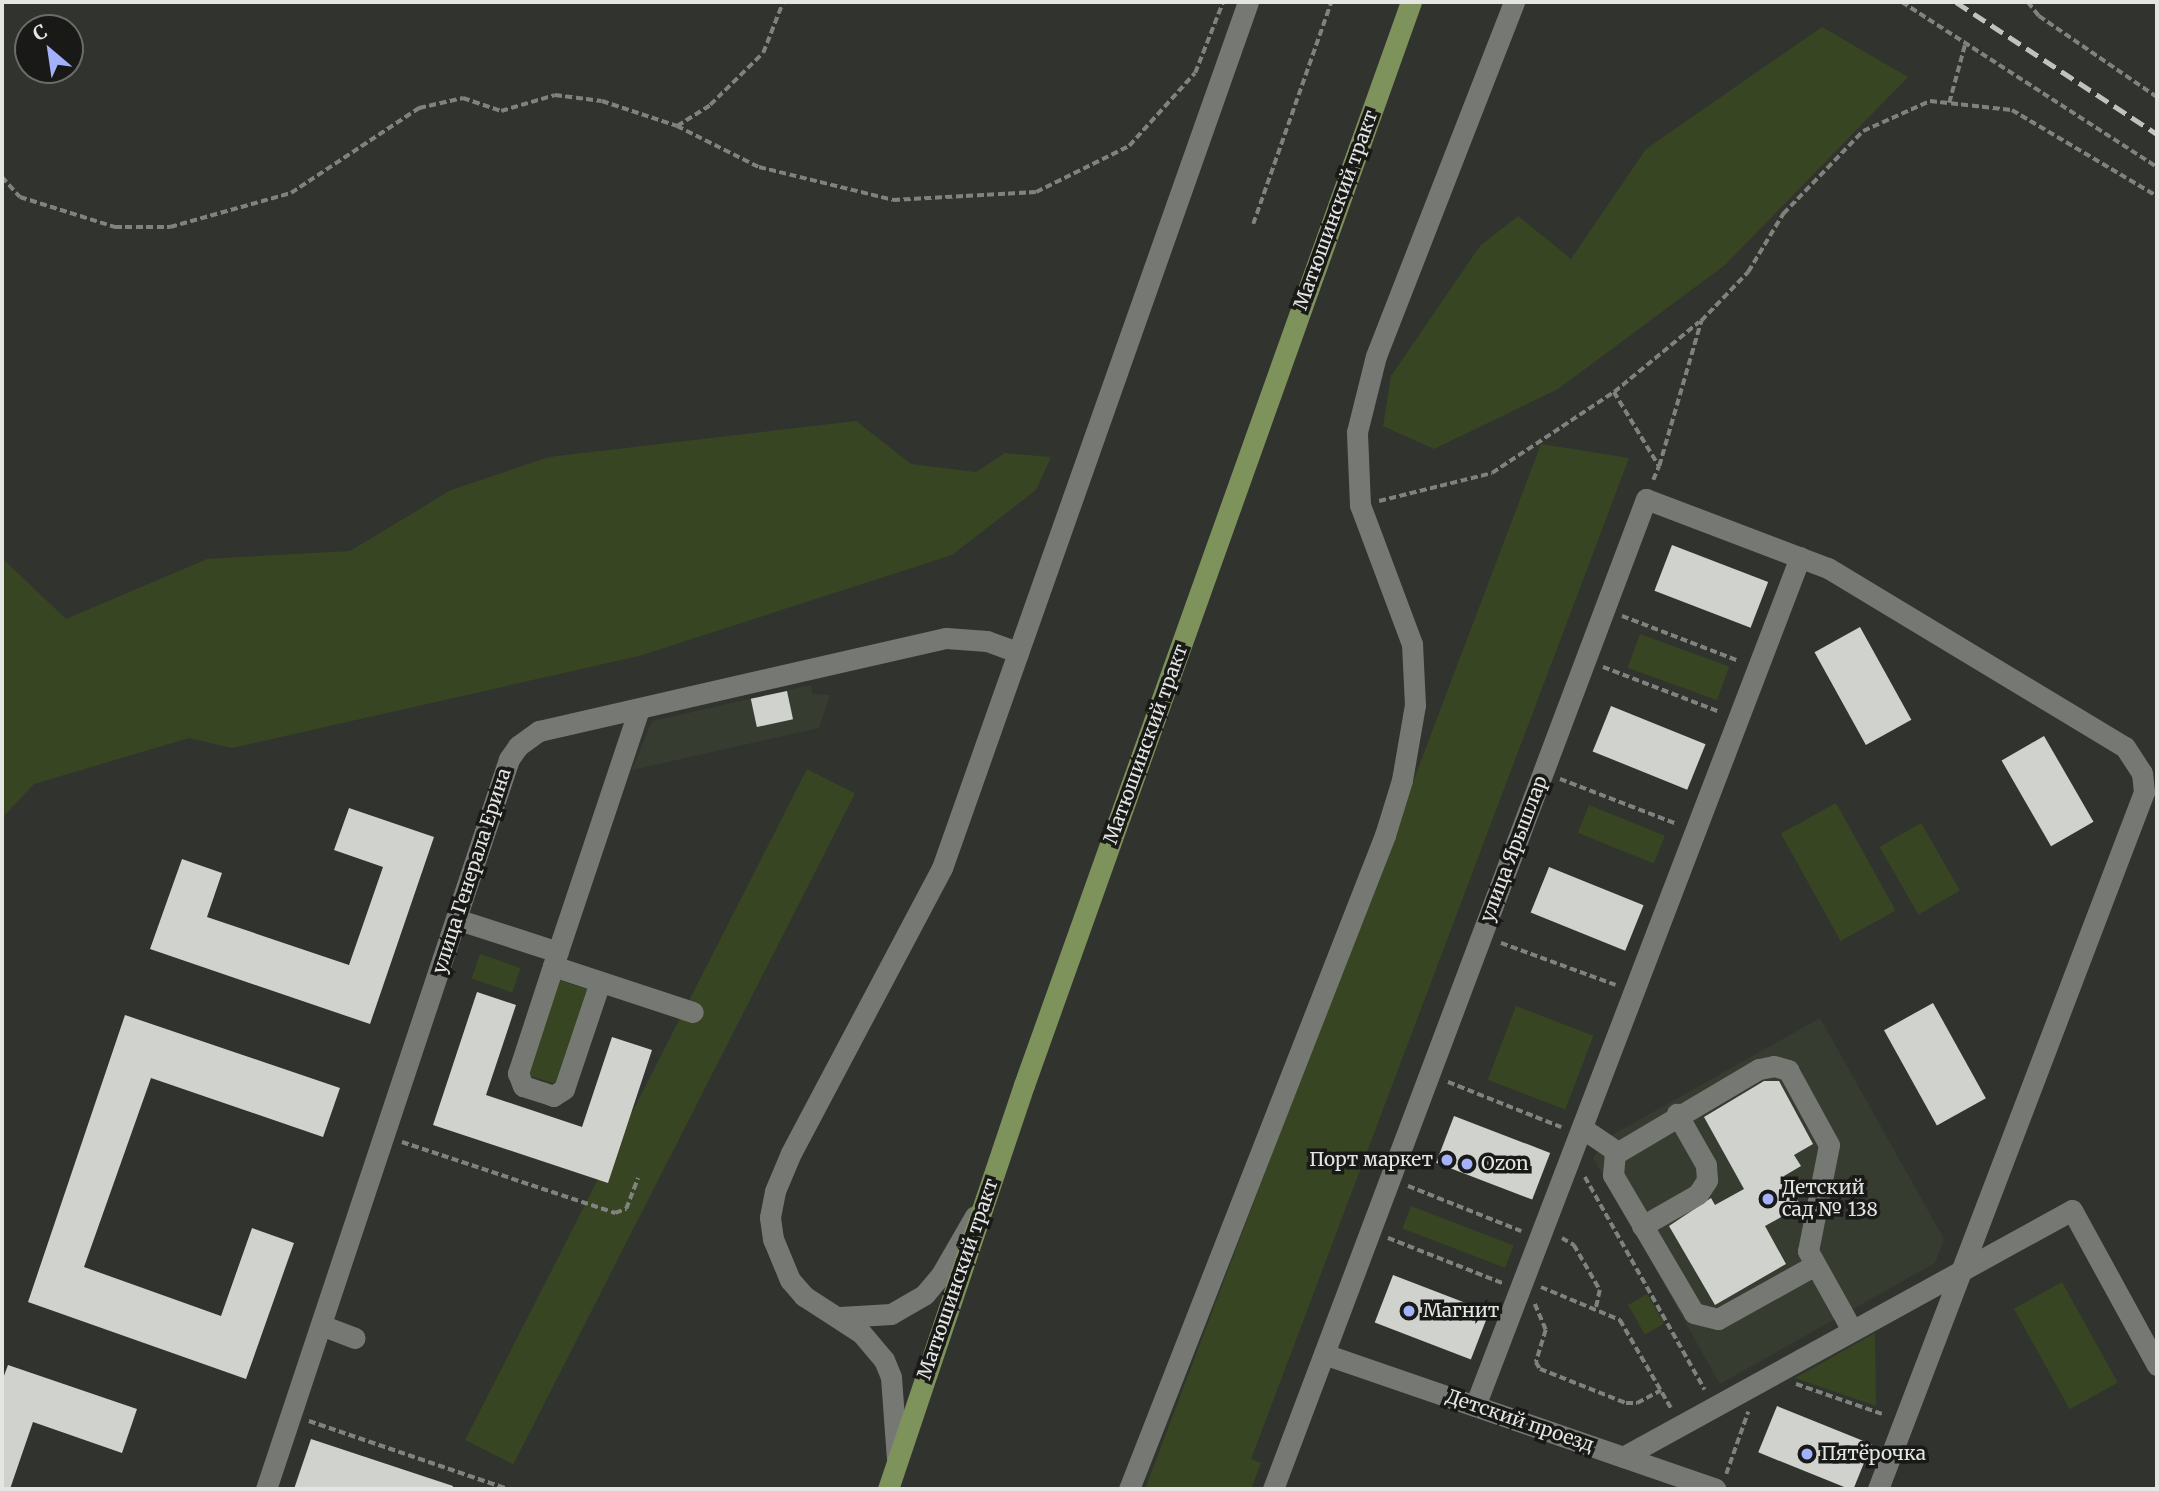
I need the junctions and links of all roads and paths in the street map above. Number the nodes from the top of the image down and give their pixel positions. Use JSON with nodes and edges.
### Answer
{"nodes":[{"id":1,"x":783,"y":2,"type":"edge"},
{"id":2,"x":1223,"y":2,"type":"edge"},
{"id":3,"x":1248,"y":2,"type":"edge"},
{"id":4,"x":1331,"y":2,"type":"edge"},
{"id":5,"x":1411,"y":2,"type":"edge"},
{"id":6,"x":1514,"y":2,"type":"edge"},
{"id":7,"x":1902,"y":2,"type":"edge"},
{"id":8,"x":2028,"y":2,"type":"edge"},
{"id":9,"x":1965,"y":44,"type":"junction"},
{"id":10,"x":2157,"y":97,"type":"edge"},
{"id":11,"x":1949,"y":103,"type":"junction"},
{"id":12,"x":677,"y":126,"type":"junction"},
{"id":13,"x":2157,"y":167,"type":"edge"},
{"id":14,"x":2,"y":177,"type":"edge"},
{"id":15,"x":2157,"y":195,"type":"edge"},
{"id":16,"x":1253,"y":224,"type":"dead end"},
{"id":17,"x":1701,"y":321,"type":"junction"},
{"id":18,"x":1614,"y":392,"type":"junction"},
{"id":19,"x":1360,"y":505,"type":"junction"},
{"id":20,"x":1800,"y":557,"type":"junction"},
{"id":21,"x":1605,"y":610,"type":"junction"},
{"id":22,"x":1018,"y":652,"type":"junction"},
{"id":23,"x":1585,"y":661,"type":"junction"},
{"id":24,"x":1758,"y":668,"type":"junction"},
{"id":25,"x":639,"y":709,"type":"junction"},
{"id":26,"x":1738,"y":719,"type":"junction"},
{"id":27,"x":2150,"y":772,"type":"edge"},
{"id":28,"x":1543,"y":773,"type":"junction"},
{"id":29,"x":1695,"y":831,"type":"junction"},
{"id":30,"x":456,"y":919,"type":"junction"},
{"id":31,"x":1481,"y":936,"type":"junction"},
{"id":32,"x":556,"y":959,"type":"junction"},
{"id":33,"x":600,"y":982,"type":"junction"},
{"id":34,"x":1634,"y":991,"type":"junction"},
{"id":35,"x":693,"y":1012,"type":"dead end"},
{"id":36,"x":1429,"y":1075,"type":"junction"},
{"id":37,"x":1677,"y":1114,"type":"junction"},
{"id":38,"x":384,"y":1136,"type":"junction"},
{"id":39,"x":1578,"y":1138,"type":"junction"},
{"id":40,"x":1616,"y":1151,"type":"junction"},
{"id":41,"x":638,"y":1178,"type":"dead end"},
{"id":42,"x":1390,"y":1179,"type":"junction"},
{"id":43,"x":988,"y":1192,"type":"junction"},
{"id":44,"x":1642,"y":1226,"type":"junction"},
{"id":45,"x":1370,"y":1231,"type":"junction"},
{"id":46,"x":1541,"y":1234,"type":"junction"},
{"id":47,"x":1815,"y":1265,"type":"junction"},
{"id":48,"x":1961,"y":1270,"type":"junction"},
{"id":49,"x":1522,"y":1285,"type":"junction"},
{"id":50,"x":1596,"y":1309,"type":"junction"},
{"id":51,"x":840,"y":1317,"type":"junction"},
{"id":52,"x":321,"y":1325,"type":"junction"},
{"id":53,"x":1852,"y":1331,"type":"junction"},
{"id":54,"x":355,"y":1338,"type":"dead end"},
{"id":55,"x":1324,"y":1354,"type":"junction"},
{"id":56,"x":2157,"y":1365,"type":"edge"},
{"id":57,"x":1765,"y":1379,"type":"junction"},
{"id":58,"x":1661,"y":1390,"type":"junction"},
{"id":59,"x":1475,"y":1406,"type":"junction"},
{"id":60,"x":1714,"y":1407,"type":"junction"},
{"id":61,"x":290,"y":1415,"type":"junction"},
{"id":62,"x":1904,"y":1421,"type":"junction"},
{"id":63,"x":1681,"y":1425,"type":"junction"},
{"id":64,"x":1623,"y":1457,"type":"junction"},
{"id":65,"x":897,"y":1462,"type":"junction"},
{"id":66,"x":1721,"y":1483,"type":"edge"},
{"id":67,"x":266,"y":1489,"type":"edge"},
{"id":68,"x":508,"y":1489,"type":"edge"},
{"id":69,"x":888,"y":1489,"type":"edge"},
{"id":70,"x":1129,"y":1489,"type":"edge"},
{"id":71,"x":1273,"y":1489,"type":"edge"},
{"id":72,"x":1878,"y":1489,"type":"edge"}],
"edges":[{"from":1,"to":12,"type":"path"},
{"from":2,"to":12,"type":"path"},
{"from":3,"to":22,"type":"street"},
{"from":4,"to":16,"type":"path"},
{"from":5,"to":43,"type":"main road","name":"Матюшинский тракт"},
{"from":6,"to":19,"type":"street"},
{"from":7,"to":9,"type":"path"},
{"from":8,"to":10,"type":"path"},
{"from":9,"to":11,"type":"path"},
{"from":9,"to":13,"type":"path"},
{"from":11,"to":15,"type":"path"},
{"from":11,"to":17,"type":"path"},
{"from":12,"to":14,"type":"path"},
{"from":17,"to":18,"type":"path"},
{"from":17,"to":18,"type":"path"},
{"from":18,"to":19,"type":"path"},
{"from":19,"to":70,"type":"street"},
{"from":20,"to":21,"type":"street","name":"улица Ярышлар"},
{"from":20,"to":24,"type":"street"},
{"from":20,"to":27,"type":"street","name":"улица Ярышлар"},
{"from":21,"to":23,"type":"street","name":"улица Ярышлар"},
{"from":21,"to":24,"type":"path"},
{"from":22,"to":25,"type":"street","name":"улица Генерала Ерина"},
{"from":22,"to":51,"type":"street"},
{"from":23,"to":26,"type":"path"},
{"from":23,"to":28,"type":"street","name":"улица Ярышлар"},
{"from":24,"to":26,"type":"street"},
{"from":25,"to":30,"type":"street","name":"улица Генерала Ерина"},
{"from":25,"to":32,"type":"street"},
{"from":26,"to":29,"type":"street"},
{"from":27,"to":48,"type":"street"},
{"from":28,"to":29,"type":"path"},
{"from":28,"to":31,"type":"street","name":"улица Ярышлар"},
{"from":29,"to":34,"type":"street"},
{"from":30,"to":32,"type":"street"},
{"from":30,"to":38,"type":"street","name":"улица Генерала Ерина"},
{"from":31,"to":34,"type":"path"},
{"from":31,"to":36,"type":"street","name":"улица Ярышлар"},
{"from":32,"to":33,"type":"street"},
{"from":32,"to":33,"type":"street"},
{"from":33,"to":35,"type":"street"},
{"from":34,"to":39,"type":"street"},
{"from":36,"to":39,"type":"path"},
{"from":36,"to":42,"type":"street","name":"улица Ярышлар"},
{"from":37,"to":40,"type":"street"},
{"from":37,"to":44,"type":"street"},
{"from":37,"to":47,"type":"street"},
{"from":38,"to":41,"type":"path"},
{"from":38,"to":52,"type":"street","name":"улица Генерала Ерина"},
{"from":39,"to":40,"type":"street"},
{"from":39,"to":46,"type":"street"},
{"from":39,"to":60,"type":"path"},
{"from":40,"to":44,"type":"street"},
{"from":42,"to":45,"type":"street","name":"улица Ярышлар"},
{"from":42,"to":46,"type":"path"},
{"from":43,"to":51,"type":"street"},
{"from":43,"to":65,"type":"main road","name":"Матюшинский тракт"},
{"from":44,"to":47,"type":"street"},
{"from":45,"to":49,"type":"path"},
{"from":45,"to":55,"type":"street","name":"улица Ярышлар"},
{"from":46,"to":49,"type":"street"},
{"from":46,"to":50,"type":"path"},
{"from":47,"to":53,"type":"street"},
{"from":48,"to":53,"type":"street"},
{"from":48,"to":56,"type":"street"},
{"from":48,"to":62,"type":"street"},
{"from":49,"to":50,"type":"path"},
{"from":49,"to":58,"type":"path"},
{"from":49,"to":59,"type":"street"},
{"from":50,"to":58,"type":"path"},
{"from":51,"to":65,"type":"street"},
{"from":52,"to":54,"type":"street"},
{"from":52,"to":61,"type":"street","name":"улица Генерала Ерина"},
{"from":53,"to":57,"type":"street"},
{"from":55,"to":59,"type":"street","name":"Детский проезд"},
{"from":55,"to":71,"type":"street","name":"улица Ярышлар"},
{"from":57,"to":60,"type":"street"},
{"from":57,"to":62,"type":"path"},
{"from":57,"to":66,"type":"path"},
{"from":58,"to":63,"type":"path"},
{"from":59,"to":64,"type":"street","name":"Детский проезд"},
{"from":60,"to":63,"type":"street"},
{"from":61,"to":67,"type":"street","name":"улица Генерала Ерина"},
{"from":61,"to":68,"type":"path"},
{"from":62,"to":72,"type":"street"},
{"from":63,"to":64,"type":"street"},
{"from":64,"to":66,"type":"street","name":"Детский проезд"},
{"from":65,"to":69,"type":"main road","name":"Матюшинский тракт"}]}
